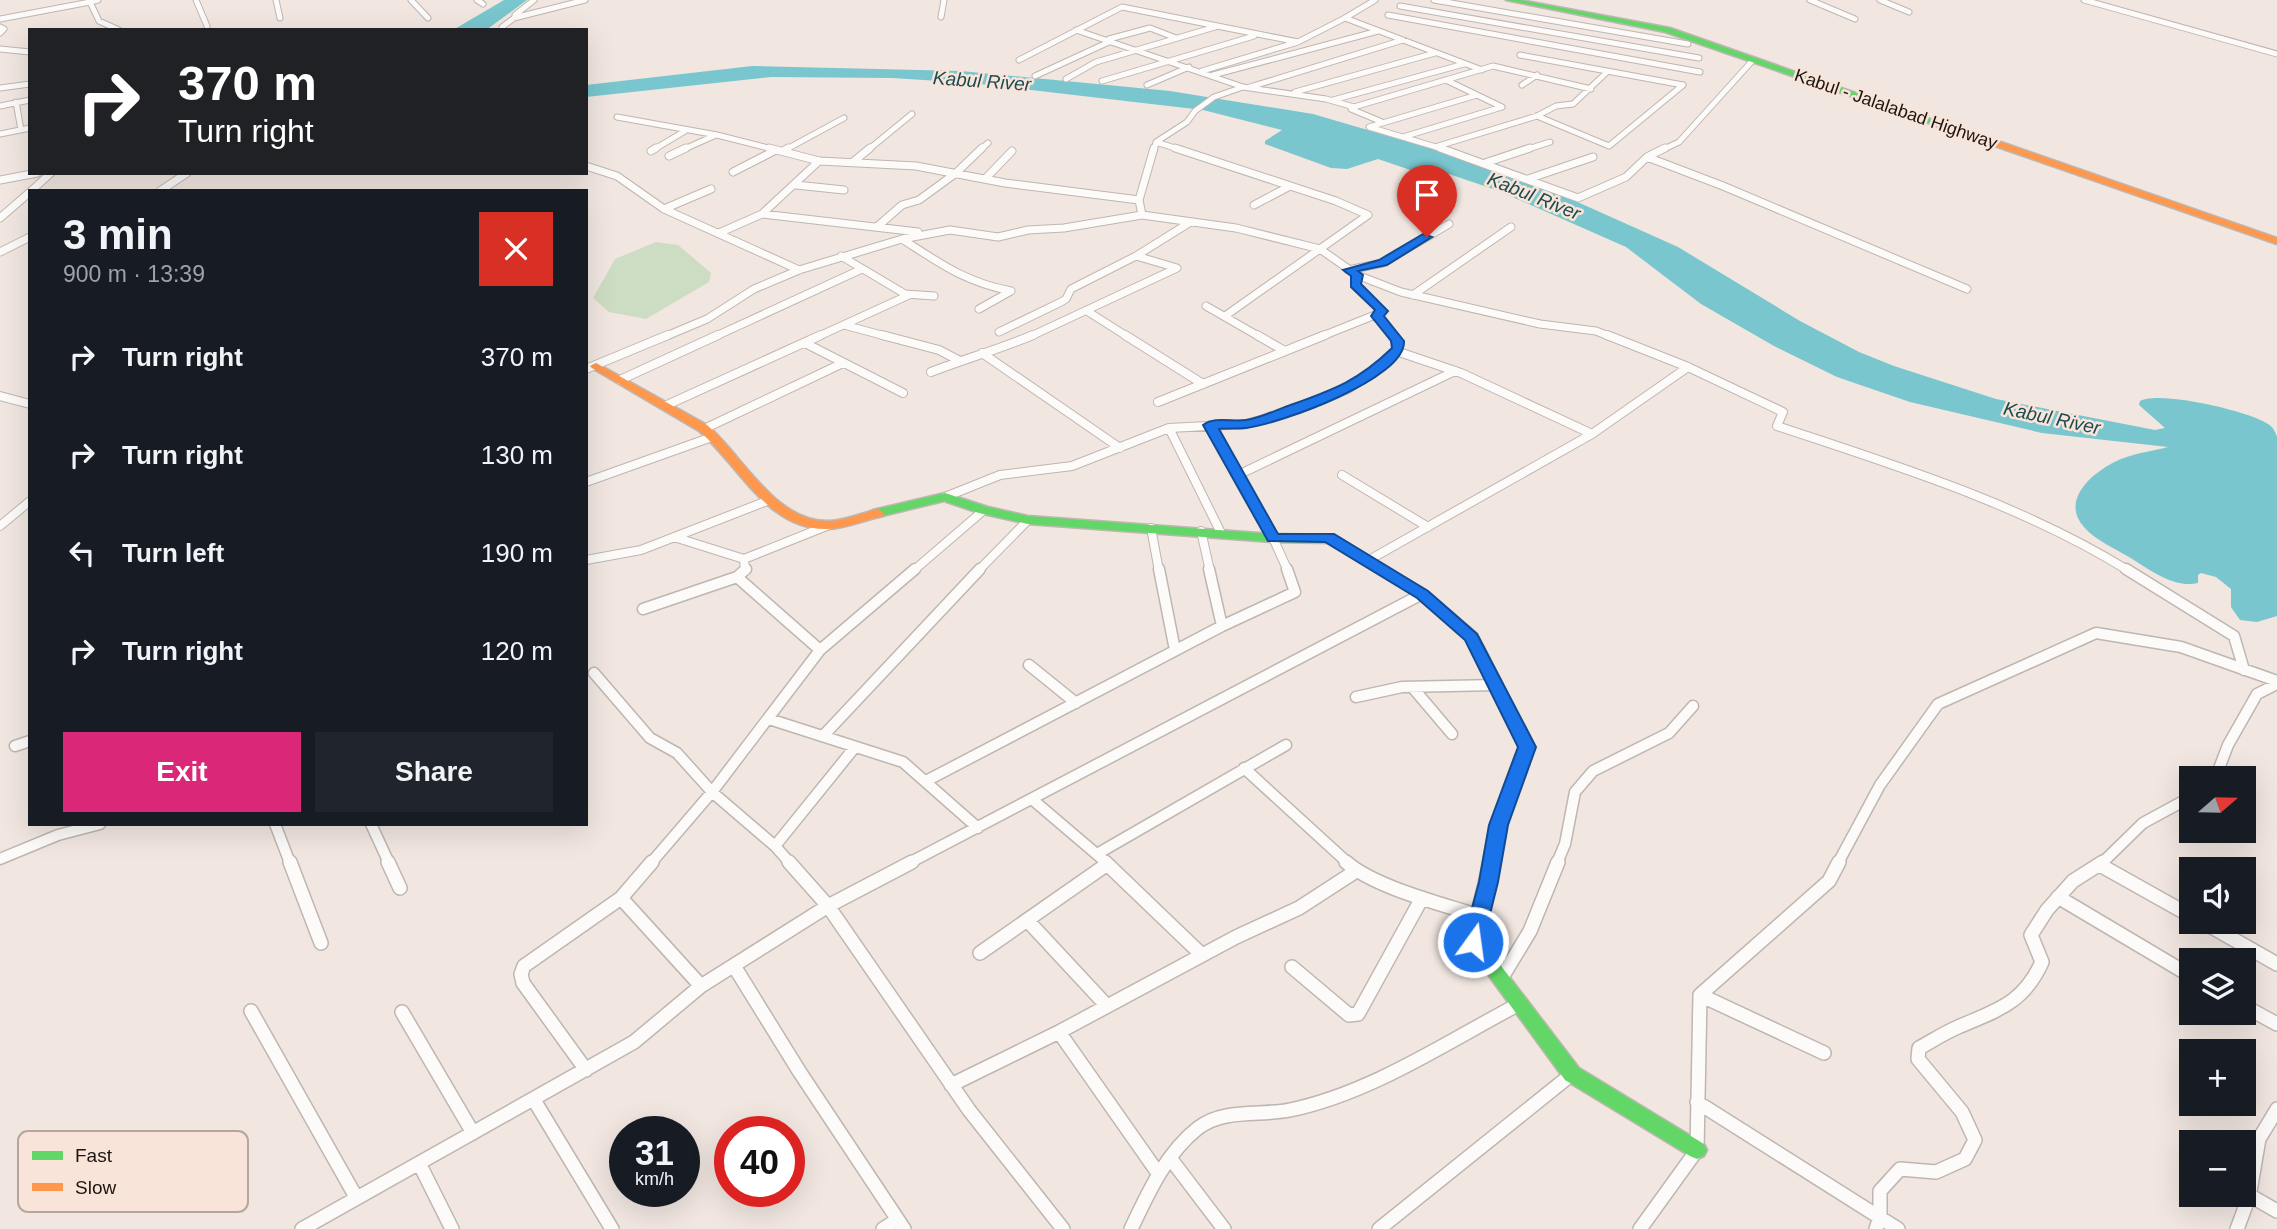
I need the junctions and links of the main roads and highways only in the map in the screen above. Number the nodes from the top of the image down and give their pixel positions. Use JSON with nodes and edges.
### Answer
{"nodes":[{"id":1,"x":1509,"y":0,"type":"edge"},
{"id":2,"x":1526,"y":0,"type":"edge"},
{"id":3,"x":1967,"y":131,"type":"junction"},
{"id":4,"x":2256,"y":231,"type":"junction"},
{"id":5,"x":2277,"y":236,"type":"edge"},
{"id":6,"x":2277,"y":241,"type":"edge"},
{"id":7,"x":591,"y":368,"type":"edge"},
{"id":8,"x":1697,"y":1150,"type":"road end"}],
"edges":[{"from":1,"to":3,"type":"main road","name":"Kabul - Jalalabad Highway"},
{"from":2,"to":3,"type":"main road","name":"Kabul - Jalalabad Highway"},
{"from":3,"to":4,"type":"main road","name":"Kabul - Jalalabad Highway"},
{"from":4,"to":5,"type":"main road","name":"Kabul - Jalalabad Highway"},
{"from":4,"to":6,"type":"main road","name":"Kabul - Jalalabad Highway"},
{"from":7,"to":8,"type":"main road"}]}
